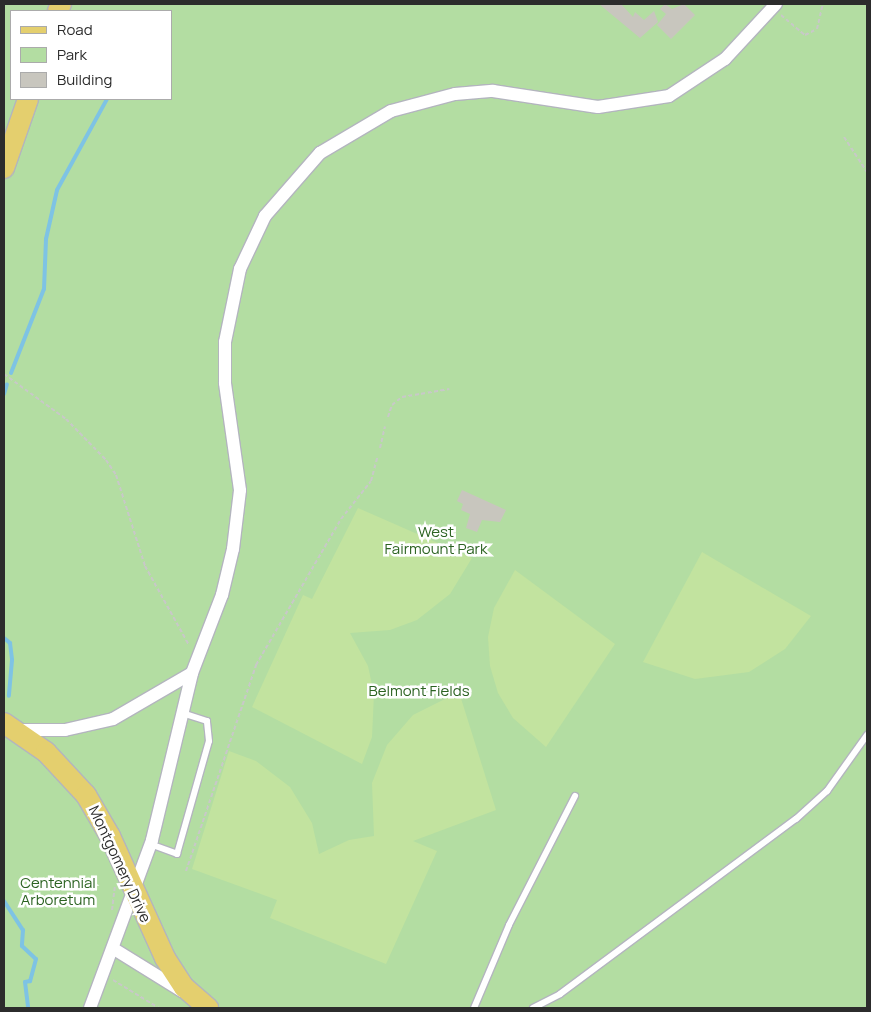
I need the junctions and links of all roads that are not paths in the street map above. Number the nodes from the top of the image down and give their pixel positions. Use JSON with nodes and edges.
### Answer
{"nodes":[{"id":1,"x":775,"y":6,"type":"edge"},
{"id":2,"x":28,"y":100,"type":"edge"},
{"id":3,"x":4,"y":168,"type":"edge"},
{"id":4,"x":192,"y":673,"type":"junction"},
{"id":5,"x":183,"y":713,"type":"junction"},
{"id":6,"x":10,"y":727,"type":"edge"},
{"id":7,"x":867,"y":734,"type":"edge"},
{"id":8,"x":575,"y":796,"type":"dead end"},
{"id":9,"x":150,"y":844,"type":"junction"},
{"id":10,"x":133,"y":891,"type":"junction"},
{"id":11,"x":114,"y":948,"type":"junction"},
{"id":12,"x":202,"y":1004,"type":"edge"},
{"id":13,"x":90,"y":1008,"type":"edge"},
{"id":14,"x":475,"y":1008,"type":"edge"},
{"id":15,"x":533,"y":1008,"type":"edge"}],
"edges":[{"from":1,"to":4,"type":"street"},
{"from":2,"to":3,"type":"main road"},
{"from":4,"to":5,"type":"street"},
{"from":4,"to":6,"type":"street"},
{"from":5,"to":9,"type":"street"},
{"from":5,"to":9,"type":"lane"},
{"from":6,"to":10,"type":"main road","name":"Montgomery Drive"},
{"from":7,"to":15,"type":"lane"},
{"from":8,"to":14,"type":"lane"},
{"from":9,"to":10,"type":"street"},
{"from":10,"to":11,"type":"street"},
{"from":10,"to":12,"type":"main road","name":"Montgomery Drive"},
{"from":11,"to":12,"type":"street","name":"Montgomery Drive"},
{"from":11,"to":13,"type":"street"}]}
